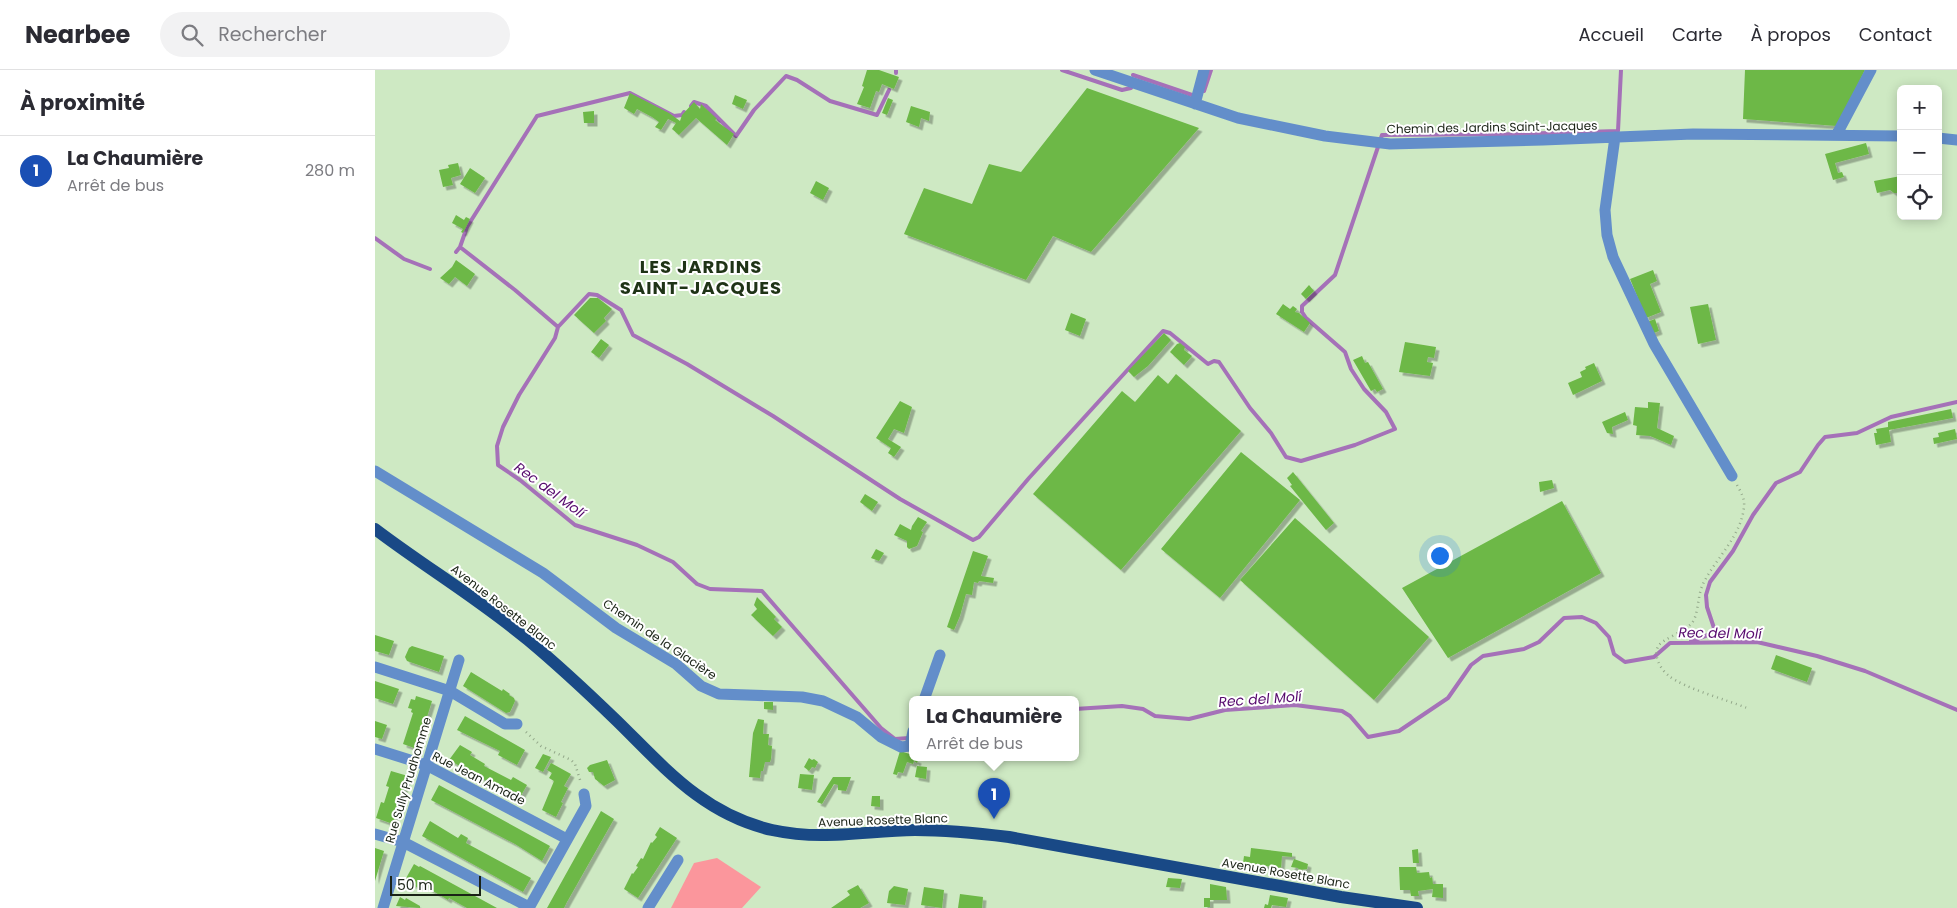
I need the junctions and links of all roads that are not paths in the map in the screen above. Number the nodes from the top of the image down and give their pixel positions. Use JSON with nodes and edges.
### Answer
{"nodes":[{"id":1,"x":1095,"y":70,"type":"edge"},
{"id":2,"x":1204,"y":70,"type":"edge"},
{"id":3,"x":1871,"y":70,"type":"edge"},
{"id":4,"x":1197,"y":98,"type":"junction"},
{"id":5,"x":1837,"y":134,"type":"junction"},
{"id":6,"x":1897,"y":136,"type":"edge"},
{"id":7,"x":1615,"y":137,"type":"junction"},
{"id":8,"x":1942,"y":138,"type":"edge"},
{"id":9,"x":1957,"y":140,"type":"edge"},
{"id":10,"x":375,"y":471,"type":"edge"},
{"id":11,"x":1732,"y":476,"type":"road end"},
{"id":12,"x":379,"y":532,"type":"edge"},
{"id":13,"x":940,"y":654,"type":"dead end"},
{"id":14,"x":459,"y":660,"type":"dead end"},
{"id":15,"x":375,"y":667,"type":"edge"},
{"id":16,"x":450,"y":691,"type":"junction"},
{"id":17,"x":924,"y":696,"type":"edge"},
{"id":18,"x":517,"y":724,"type":"road end"},
{"id":19,"x":909,"y":746,"type":"edge"},
{"id":20,"x":375,"y":749,"type":"edge"},
{"id":21,"x":426,"y":765,"type":"junction"},
{"id":22,"x":584,"y":794,"type":"road end"},
{"id":23,"x":375,"y":834,"type":"edge"},
{"id":24,"x":567,"y":839,"type":"junction"},
{"id":25,"x":403,"y":842,"type":"junction"},
{"id":26,"x":678,"y":860,"type":"dead end"},
{"id":27,"x":383,"y":908,"type":"edge"},
{"id":28,"x":529,"y":908,"type":"edge"},
{"id":29,"x":648,"y":908,"type":"edge"},
{"id":30,"x":1417,"y":908,"type":"edge"}],
"edges":[{"from":1,"to":4,"type":"street","name":"Chemin des Jardins Saint-Jacques"},
{"from":2,"to":4,"type":"street"},
{"from":3,"to":5,"type":"street"},
{"from":4,"to":7,"type":"street","name":"Chemin des Jardins Saint-Jacques"},
{"from":5,"to":6,"type":"street","name":"Chemin des Jardins Saint-Jacques"},
{"from":5,"to":7,"type":"street","name":"Chemin des Jardins Saint-Jacques"},
{"from":7,"to":11,"type":"street"},
{"from":8,"to":9,"type":"street"},
{"from":10,"to":19,"type":"street","name":"Chemin de la Glacière"},
{"from":12,"to":30,"type":"main road","name":"Avenue Rosette Blanc"},
{"from":13,"to":17,"type":"street"},
{"from":14,"to":16,"type":"street","name":"Rue Sully Prudhomme"},
{"from":15,"to":16,"type":"street"},
{"from":16,"to":18,"type":"street"},
{"from":16,"to":21,"type":"street","name":"Rue Sully Prudhomme"},
{"from":20,"to":21,"type":"street","name":"Rue Jean Amade"},
{"from":21,"to":24,"type":"street","name":"Rue Jean Amade"},
{"from":21,"to":25,"type":"street","name":"Rue Sully Prudhomme"},
{"from":22,"to":24,"type":"street"},
{"from":23,"to":25,"type":"street"},
{"from":24,"to":28,"type":"street"},
{"from":25,"to":27,"type":"street","name":"Rue Sully Prudhomme"},
{"from":25,"to":28,"type":"street"},
{"from":26,"to":29,"type":"street"}]}
